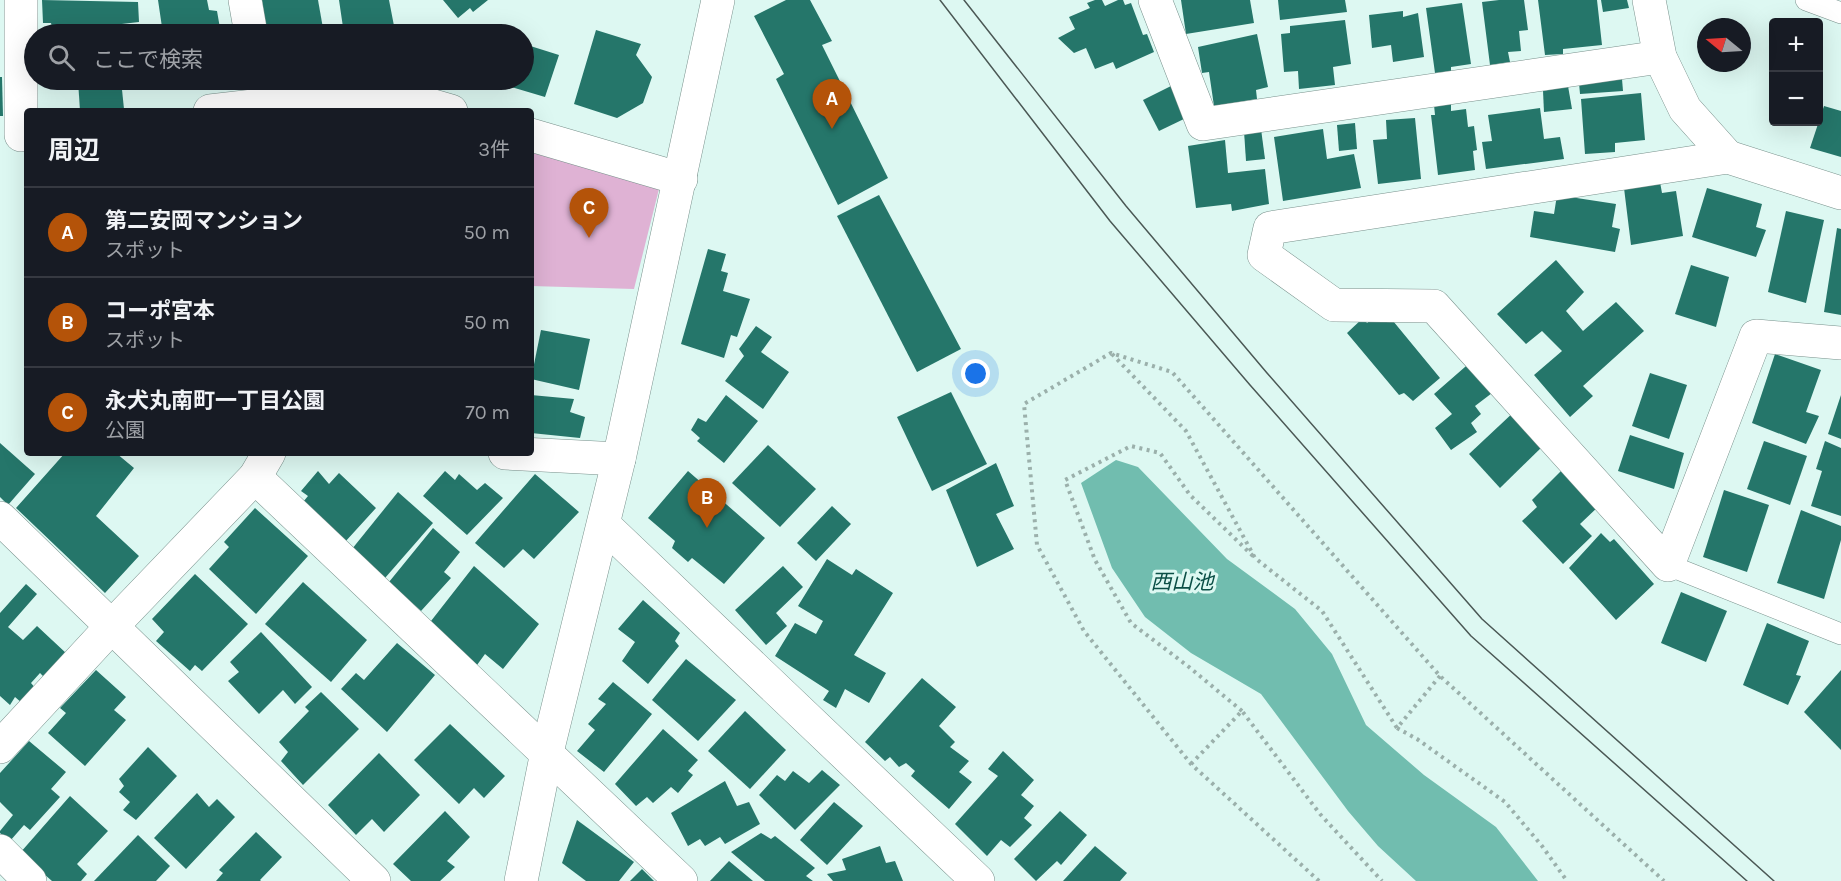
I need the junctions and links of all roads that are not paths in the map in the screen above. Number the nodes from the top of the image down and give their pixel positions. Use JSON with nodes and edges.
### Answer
{"nodes":[{"id":1,"x":21,"y":0,"type":"edge"},
{"id":2,"x":245,"y":0,"type":"edge"},
{"id":3,"x":718,"y":0,"type":"edge"},
{"id":4,"x":1155,"y":0,"type":"edge"},
{"id":5,"x":1649,"y":0,"type":"edge"},
{"id":6,"x":1806,"y":0,"type":"edge"},
{"id":7,"x":1841,"y":13,"type":"edge"},
{"id":8,"x":249,"y":24,"type":"edge"},
{"id":9,"x":1660,"y":57,"type":"junction"},
{"id":10,"x":260,"y":92,"type":"edge"},
{"id":11,"x":297,"y":106,"type":"edge"},
{"id":12,"x":218,"y":108,"type":"edge"},
{"id":13,"x":441,"y":108,"type":"edge"},
{"id":14,"x":16,"y":134,"type":"edge"},
{"id":15,"x":534,"y":136,"type":"edge"},
{"id":16,"x":1728,"y":157,"type":"junction"},
{"id":17,"x":681,"y":178,"type":"junction"},
{"id":18,"x":1841,"y":193,"type":"edge"},
{"id":19,"x":1841,"y":343,"type":"edge"},
{"id":20,"x":534,"y":455,"type":"edge"},
{"id":21,"x":619,"y":459,"type":"junction"},
{"id":22,"x":262,"y":465,"type":"edge"},
{"id":23,"x":0,"y":518,"type":"edge"},
{"id":24,"x":604,"y":525,"type":"junction"},
{"id":25,"x":1668,"y":565,"type":"junction"},
{"id":26,"x":113,"y":625,"type":"junction"},
{"id":27,"x":1841,"y":634,"type":"edge"},
{"id":28,"x":0,"y":747,"type":"edge"},
{"id":29,"x":546,"y":752,"type":"junction"},
{"id":30,"x":0,"y":851,"type":"edge"},
{"id":31,"x":974,"y":880,"type":"edge"},
{"id":32,"x":30,"y":881,"type":"edge"},
{"id":33,"x":374,"y":881,"type":"edge"},
{"id":34,"x":521,"y":881,"type":"edge"},
{"id":35,"x":681,"y":881,"type":"edge"}],
"edges":[{"from":1,"to":14,"type":"street"},
{"from":2,"to":8,"type":"street"},
{"from":3,"to":17,"type":"street"},
{"from":4,"to":9,"type":"street"},
{"from":5,"to":9,"type":"street"},
{"from":6,"to":7,"type":"lane"},
{"from":9,"to":16,"type":"street"},
{"from":10,"to":11,"type":"street"},
{"from":10,"to":12,"type":"street"},
{"from":11,"to":13,"type":"street"},
{"from":15,"to":17,"type":"street"},
{"from":16,"to":18,"type":"street"},
{"from":16,"to":25,"type":"street"},
{"from":17,"to":21,"type":"street"},
{"from":19,"to":25,"type":"street"},
{"from":20,"to":21,"type":"street"},
{"from":21,"to":24,"type":"street"},
{"from":22,"to":26,"type":"street"},
{"from":22,"to":29,"type":"street"},
{"from":23,"to":26,"type":"street"},
{"from":24,"to":29,"type":"street"},
{"from":24,"to":31,"type":"street"},
{"from":25,"to":27,"type":"lane"},
{"from":26,"to":28,"type":"street"},
{"from":26,"to":33,"type":"street"},
{"from":29,"to":34,"type":"street"},
{"from":29,"to":35,"type":"street"},
{"from":30,"to":32,"type":"street"}]}
